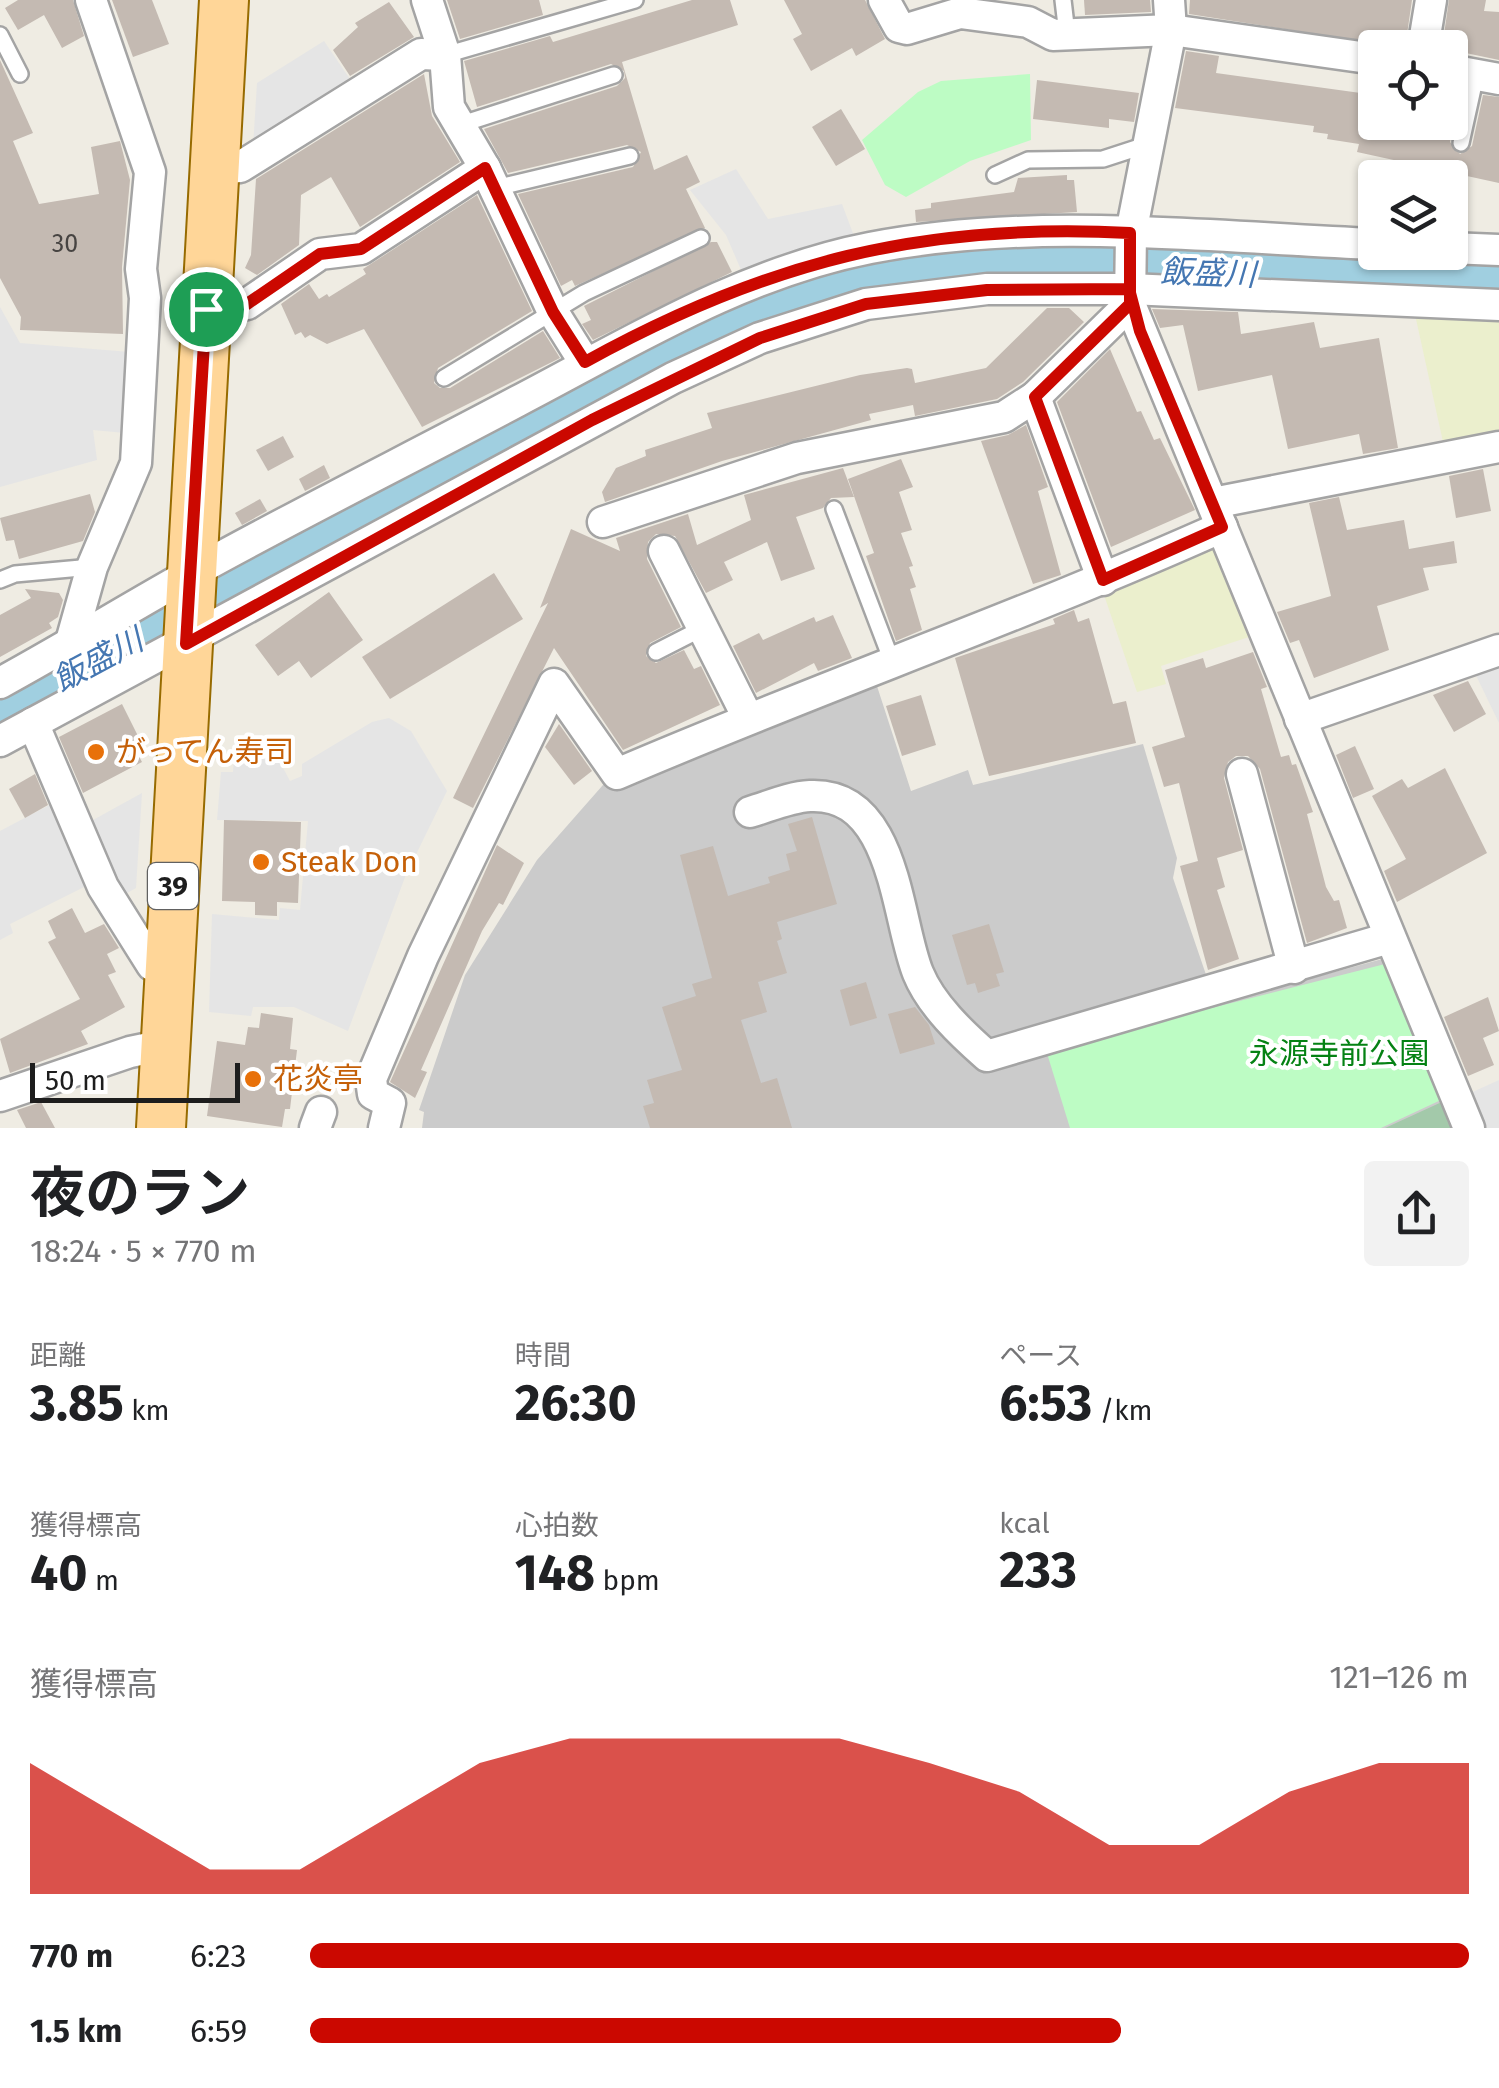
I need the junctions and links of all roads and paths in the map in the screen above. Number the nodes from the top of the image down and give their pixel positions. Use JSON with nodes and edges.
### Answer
{"nodes":[{"id":1,"x":91,"y":0,"type":"edge"},
{"id":2,"x":224,"y":0,"type":"edge"},
{"id":3,"x":426,"y":0,"type":"edge"},
{"id":4,"x":635,"y":0,"type":"edge"},
{"id":5,"x":884,"y":0,"type":"edge"},
{"id":6,"x":1063,"y":0,"type":"edge"},
{"id":7,"x":1431,"y":0,"type":"edge"},
{"id":8,"x":1170,"y":15,"type":"edge"},
{"id":9,"x":1426,"y":30,"type":"edge"},
{"id":10,"x":1066,"y":34,"type":"junction"},
{"id":11,"x":0,"y":35,"type":"edge"},
{"id":12,"x":445,"y":55,"type":"junction"},
{"id":13,"x":1358,"y":55,"type":"edge"},
{"id":14,"x":20,"y":74,"type":"dead end"},
{"id":15,"x":614,"y":75,"type":"dead end"},
{"id":16,"x":1475,"y":75,"type":"edge"},
{"id":17,"x":460,"y":125,"type":"junction"},
{"id":18,"x":1461,"y":143,"type":"dead end"},
{"id":19,"x":1146,"y":145,"type":"junction"},
{"id":20,"x":630,"y":156,"type":"dead end"},
{"id":21,"x":214,"y":170,"type":"junction"},
{"id":22,"x":995,"y":175,"type":"dead end"},
{"id":23,"x":490,"y":178,"type":"junction"},
{"id":24,"x":1130,"y":233,"type":"junction"},
{"id":25,"x":701,"y":238,"type":"dead end"},
{"id":26,"x":1358,"y":243,"type":"edge"},
{"id":27,"x":1468,"y":249,"type":"edge"},
{"id":28,"x":1499,"y":250,"type":"edge"},
{"id":29,"x":1130,"y":296,"type":"junction"},
{"id":30,"x":1499,"y":305,"type":"edge"},
{"id":31,"x":206,"y":309,"type":"junction"},
{"id":32,"x":553,"y":312,"type":"junction"},
{"id":33,"x":585,"y":362,"type":"junction"},
{"id":34,"x":444,"y":378,"type":"dead end"},
{"id":35,"x":1035,"y":397,"type":"junction"},
{"id":36,"x":1499,"y":447,"type":"edge"},
{"id":37,"x":834,"y":509,"type":"dead end"},
{"id":38,"x":1217,"y":515,"type":"junction"},
{"id":39,"x":603,"y":522,"type":"dead end"},
{"id":40,"x":664,"y":552,"type":"dead end"},
{"id":41,"x":92,"y":568,"type":"junction"},
{"id":42,"x":190,"y":574,"type":"junction"},
{"id":43,"x":0,"y":580,"type":"edge"},
{"id":44,"x":1103,"y":580,"type":"junction"},
{"id":45,"x":703,"y":628,"type":"junction"},
{"id":46,"x":186,"y":644,"type":"junction"},
{"id":47,"x":70,"y":645,"type":"junction"},
{"id":48,"x":1499,"y":650,"type":"edge"},
{"id":49,"x":656,"y":652,"type":"dead end"},
{"id":50,"x":892,"y":664,"type":"junction"},
{"id":51,"x":0,"y":683,"type":"edge"},
{"id":52,"x":748,"y":718,"type":"junction"},
{"id":53,"x":1300,"y":719,"type":"junction"},
{"id":54,"x":33,"y":723,"type":"junction"},
{"id":55,"x":0,"y":741,"type":"edge"},
{"id":56,"x":1242,"y":774,"type":"dead end"},
{"id":57,"x":750,"y":812,"type":"dead end"},
{"id":58,"x":1389,"y":938,"type":"junction"},
{"id":59,"x":168,"y":966,"type":"junction"},
{"id":60,"x":1294,"y":968,"type":"junction"},
{"id":61,"x":164,"y":1045,"type":"junction"},
{"id":62,"x":0,"y":1096,"type":"edge"},
{"id":63,"x":160,"y":1128,"type":"edge"},
{"id":64,"x":384,"y":1128,"type":"edge"},
{"id":65,"x":1469,"y":1128,"type":"edge"}],
"edges":[{"from":1,"to":41,"type":"street"},
{"from":2,"to":21,"type":"main road","number":"39"},
{"from":3,"to":12,"type":"street"},
{"from":4,"to":12,"type":"lane"},
{"from":5,"to":10,"type":"street"},
{"from":6,"to":10,"type":"lane"},
{"from":7,"to":9,"type":"street"},
{"from":8,"to":10,"type":"street"},
{"from":8,"to":13,"type":"street"},
{"from":8,"to":19,"type":"street"},
{"from":11,"to":14,"type":"lane"},
{"from":12,"to":17,"type":"street"},
{"from":12,"to":21,"type":"street"},
{"from":15,"to":17,"type":"lane"},
{"from":16,"to":18,"type":"lane"},
{"from":17,"to":23,"type":"street"},
{"from":19,"to":22,"type":"lane"},
{"from":19,"to":24,"type":"street"},
{"from":20,"to":23,"type":"lane"},
{"from":21,"to":31,"type":"main road","number":"39"},
{"from":23,"to":31,"type":"street"},
{"from":23,"to":32,"type":"street"},
{"from":24,"to":26,"type":"street"},
{"from":24,"to":29,"type":"street"},
{"from":24,"to":33,"type":"street"},
{"from":25,"to":32,"type":"lane"},
{"from":27,"to":28,"type":"street"},
{"from":29,"to":30,"type":"street"},
{"from":29,"to":35,"type":"street"},
{"from":29,"to":38,"type":"street"},
{"from":29,"to":46,"type":"street"},
{"from":31,"to":42,"type":"main road","number":"39"},
{"from":32,"to":33,"type":"street"},
{"from":32,"to":34,"type":"lane"},
{"from":33,"to":42,"type":"street"},
{"from":35,"to":39,"type":"street"},
{"from":35,"to":44,"type":"street"},
{"from":36,"to":38,"type":"street"},
{"from":37,"to":50,"type":"lane"},
{"from":38,"to":44,"type":"street"},
{"from":38,"to":53,"type":"street"},
{"from":40,"to":45,"type":"street"},
{"from":41,"to":43,"type":"lane"},
{"from":41,"to":47,"type":"street"},
{"from":42,"to":46,"type":"main road","number":"39"},
{"from":42,"to":47,"type":"street"},
{"from":44,"to":50,"type":"street"},
{"from":45,"to":49,"type":"lane"},
{"from":45,"to":52,"type":"street"},
{"from":46,"to":54,"type":"street"},
{"from":46,"to":59,"type":"main road","number":"39"},
{"from":47,"to":51,"type":"street"},
{"from":48,"to":53,"type":"street"},
{"from":50,"to":52,"type":"street"},
{"from":52,"to":64,"type":"street"},
{"from":53,"to":58,"type":"street"},
{"from":54,"to":55,"type":"street"},
{"from":54,"to":59,"type":"street"},
{"from":56,"to":60,"type":"street"},
{"from":57,"to":60,"type":"street"},
{"from":58,"to":60,"type":"street"},
{"from":58,"to":65,"type":"street"},
{"from":59,"to":61,"type":"main road","number":"39"},
{"from":61,"to":62,"type":"street"},
{"from":61,"to":63,"type":"main road","number":"39"}]}
